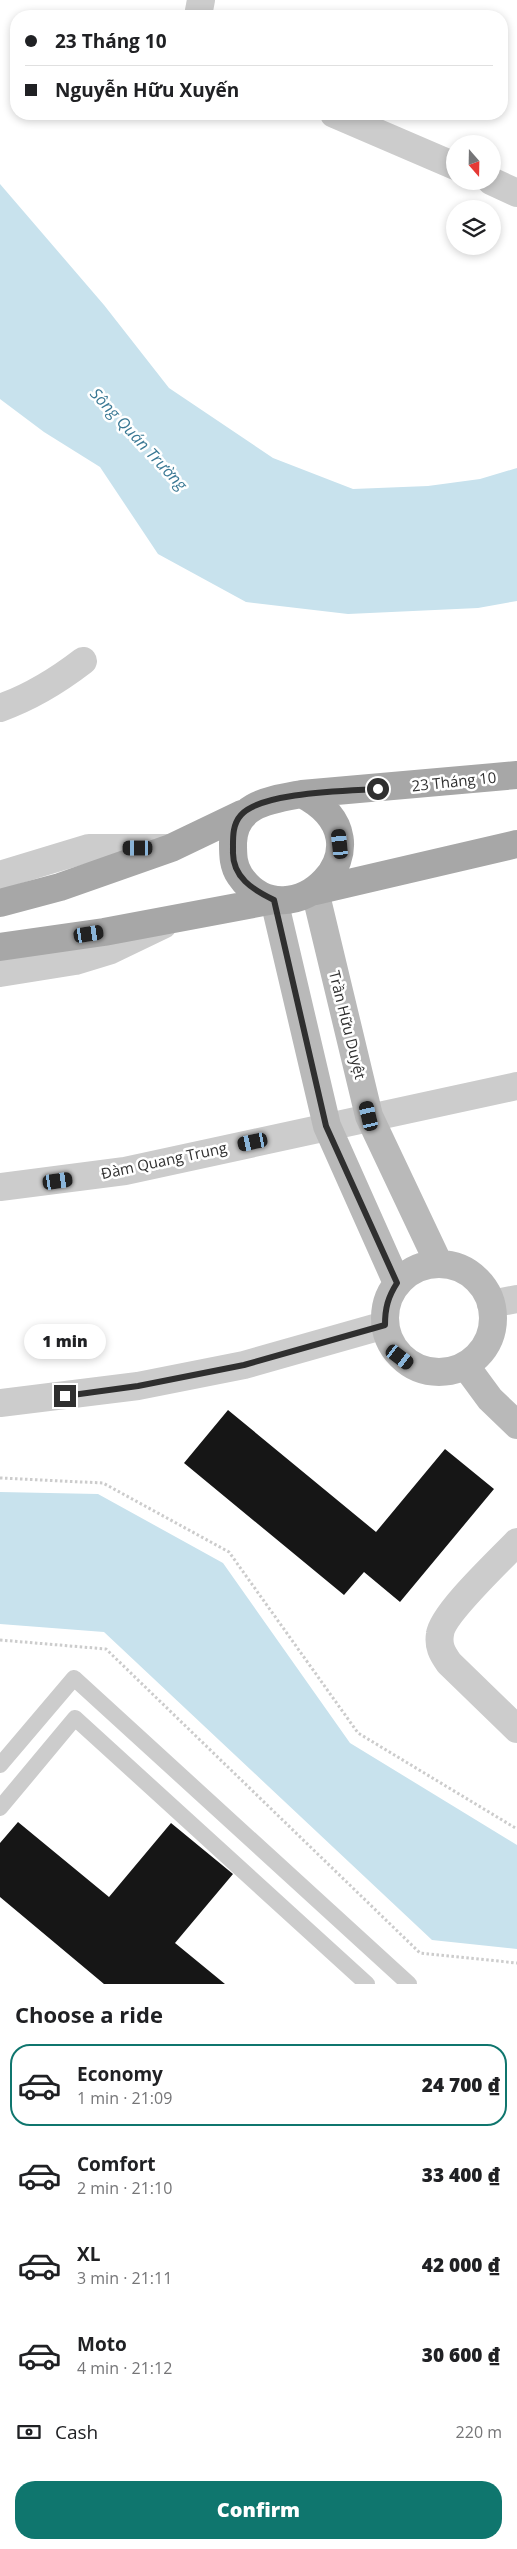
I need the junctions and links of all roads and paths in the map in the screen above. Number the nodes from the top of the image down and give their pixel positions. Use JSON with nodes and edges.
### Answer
{"nodes":[{"id":1,"x":348,"y":120,"type":"edge"},
{"id":2,"x":446,"y":162,"type":"edge"},
{"id":3,"x":501,"y":186,"type":"edge"},
{"id":4,"x":517,"y":193,"type":"edge"},
{"id":5,"x":83,"y":661,"type":"dead end"},
{"id":6,"x":0,"y":708,"type":"edge"},
{"id":7,"x":517,"y":775,"type":"edge"},
{"id":8,"x":302,"y":794,"type":"junction"},
{"id":9,"x":242,"y":814,"type":"junction"},
{"id":10,"x":517,"y":844,"type":"edge"},
{"id":11,"x":171,"y":848,"type":"junction"},
{"id":12,"x":0,"y":875,"type":"edge"},
{"id":13,"x":314,"y":892,"type":"junction"},
{"id":14,"x":274,"y":900,"type":"junction"},
{"id":15,"x":0,"y":903,"type":"edge"},
{"id":16,"x":184,"y":916,"type":"junction"},
{"id":17,"x":0,"y":947,"type":"edge"},
{"id":18,"x":0,"y":973,"type":"edge"},
{"id":19,"x":517,"y":1086,"type":"edge"},
{"id":20,"x":369,"y":1116,"type":"junction"},
{"id":21,"x":326,"y":1126,"type":"junction"},
{"id":22,"x":0,"y":1187,"type":"edge"},
{"id":23,"x":439,"y":1264,"type":"junction"},
{"id":24,"x":397,"y":1283,"type":"junction"},
{"id":25,"x":504,"y":1302,"type":"edge"},
{"id":26,"x":385,"y":1325,"type":"junction"},
{"id":27,"x":465,"y":1365,"type":"junction"},
{"id":28,"x":0,"y":1403,"type":"edge"},
{"id":29,"x":517,"y":1425,"type":"edge"},
{"id":30,"x":0,"y":1478,"type":"edge"},
{"id":31,"x":517,"y":1542,"type":"edge"},
{"id":32,"x":0,"y":1640,"type":"edge"},
{"id":33,"x":517,"y":1729,"type":"edge"},
{"id":34,"x":0,"y":1765,"type":"edge"},
{"id":35,"x":0,"y":1808,"type":"edge"},
{"id":36,"x":517,"y":1829,"type":"edge"},
{"id":37,"x":517,"y":1964,"type":"edge"},
{"id":38,"x":367,"y":1984,"type":"edge"},
{"id":39,"x":409,"y":1984,"type":"edge"}],
"edges":[{"from":1,"to":2,"type":"street"},
{"from":3,"to":4,"type":"street"},
{"from":5,"to":6,"type":"street"},
{"from":7,"to":8,"type":"main road","name":"23 Tháng 10"},
{"from":8,"to":9,"type":"main road"},
{"from":8,"to":13,"type":"main road"},
{"from":9,"to":11,"type":"main road"},
{"from":9,"to":14,"type":"main road"},
{"from":10,"to":13,"type":"main road"},
{"from":11,"to":12,"type":"street"},
{"from":11,"to":15,"type":"main road"},
{"from":13,"to":14,"type":"main road"},
{"from":13,"to":20,"type":"street","name":"Trần Hữu Duyệt"},
{"from":14,"to":16,"type":"main road"},
{"from":14,"to":21,"type":"street"},
{"from":16,"to":17,"type":"main road"},
{"from":16,"to":18,"type":"street"},
{"from":19,"to":20,"type":"street","name":"Đàm Quang Trung"},
{"from":20,"to":21,"type":"street","name":"Đàm Quang Trung"},
{"from":20,"to":23,"type":"street","name":"Trần Hữu Duyệt"},
{"from":21,"to":22,"type":"street","name":"Đàm Quang Trung"},
{"from":21,"to":24,"type":"street"},
{"from":23,"to":24,"type":"street"},
{"from":23,"to":25,"type":"street"},
{"from":24,"to":26,"type":"street"},
{"from":25,"to":27,"type":"street"},
{"from":26,"to":27,"type":"street"},
{"from":26,"to":28,"type":"street"},
{"from":27,"to":29,"type":"street"},
{"from":30,"to":36,"type":"path"},
{"from":31,"to":33,"type":"street"},
{"from":32,"to":37,"type":"path"},
{"from":34,"to":39,"type":"lane"},
{"from":35,"to":38,"type":"lane"}]}
